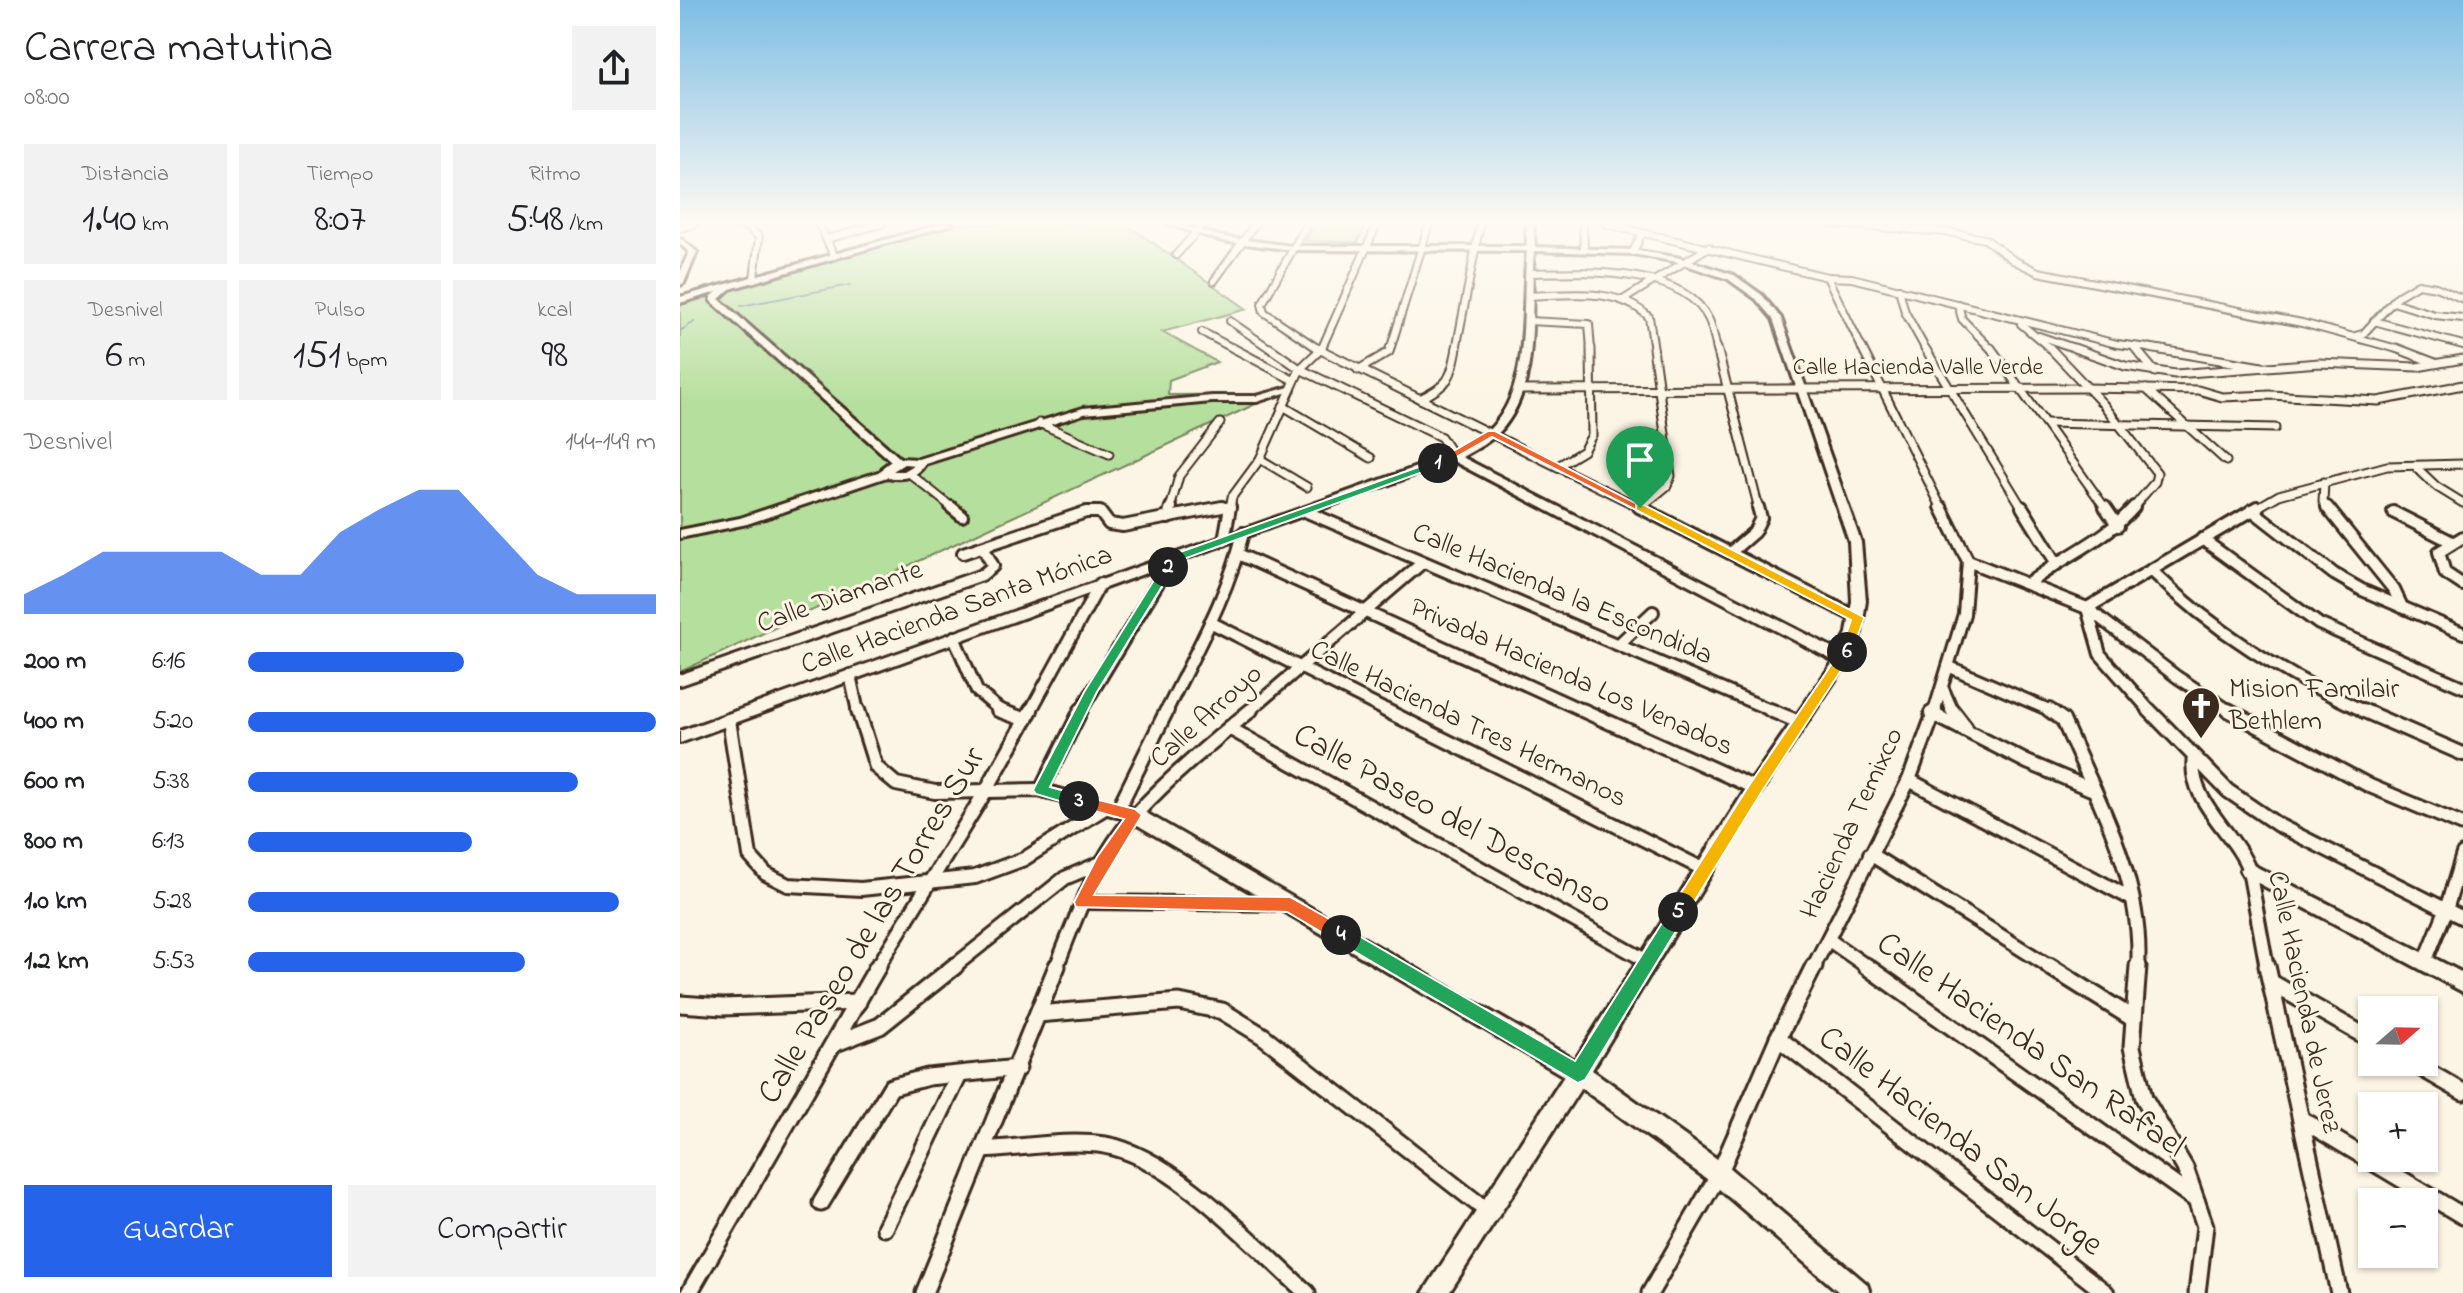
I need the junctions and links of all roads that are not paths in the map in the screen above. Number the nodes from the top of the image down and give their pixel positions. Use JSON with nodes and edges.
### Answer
{"nodes":[{"id":1,"x":1274,"y":284,"type":"edge"},
{"id":2,"x":1350,"y":284,"type":"edge"},
{"id":3,"x":1410,"y":284,"type":"edge"},
{"id":4,"x":1468,"y":284,"type":"edge"},
{"id":5,"x":1529,"y":284,"type":"edge"},
{"id":6,"x":1649,"y":284,"type":"edge"},
{"id":7,"x":1662,"y":284,"type":"edge"},
{"id":8,"x":1741,"y":284,"type":"edge"},
{"id":9,"x":1831,"y":284,"type":"edge"},
{"id":10,"x":1879,"y":284,"type":"edge"},
{"id":11,"x":2099,"y":284,"type":"edge"},
{"id":12,"x":2418,"y":284,"type":"edge"},
{"id":13,"x":2422,"y":284,"type":"edge"},
{"id":14,"x":734,"y":285,"type":"joint"},
{"id":15,"x":1899,"y":289,"type":"junction"},
{"id":16,"x":1528,"y":296,"type":"junction"},
{"id":17,"x":2463,"y":299,"type":"edge"},
{"id":18,"x":680,"y":300,"type":"edge"},
{"id":19,"x":1623,"y":300,"type":"junction"},
{"id":20,"x":2393,"y":302,"type":"junction"},
{"id":21,"x":1958,"y":304,"type":"junction"},
{"id":22,"x":2435,"y":315,"type":"junction"},
{"id":23,"x":2009,"y":317,"type":"junction"},
{"id":24,"x":2463,"y":318,"type":"edge"},
{"id":25,"x":1230,"y":321,"type":"dead end"},
{"id":26,"x":1527,"y":321,"type":"junction"},
{"id":27,"x":2374,"y":321,"type":"junction"},
{"id":28,"x":2416,"y":330,"type":"junction"},
{"id":29,"x":1202,"y":332,"type":"dead end"},
{"id":30,"x":2039,"y":336,"type":"junction"},
{"id":31,"x":2353,"y":336,"type":"junction"},
{"id":32,"x":2463,"y":345,"type":"edge"},
{"id":33,"x":2135,"y":348,"type":"junction"},
{"id":34,"x":1321,"y":351,"type":"junction"},
{"id":35,"x":2463,"y":359,"type":"edge"},
{"id":36,"x":2435,"y":363,"type":"junction"},
{"id":37,"x":2262,"y":367,"type":"junction"},
{"id":38,"x":1300,"y":369,"type":"junction"},
{"id":39,"x":1358,"y":370,"type":"junction"},
{"id":40,"x":2155,"y":372,"type":"junction"},
{"id":41,"x":1291,"y":385,"type":"junction"},
{"id":42,"x":2463,"y":385,"type":"edge"},
{"id":43,"x":1947,"y":387,"type":"junction"},
{"id":44,"x":1802,"y":388,"type":"junction"},
{"id":45,"x":1881,"y":388,"type":"junction"},
{"id":46,"x":2086,"y":388,"type":"junction"},
{"id":47,"x":1659,"y":389,"type":"junction"},
{"id":48,"x":1727,"y":389,"type":"junction"},
{"id":49,"x":2020,"y":389,"type":"junction"},
{"id":50,"x":2146,"y":389,"type":"junction"},
{"id":51,"x":1518,"y":390,"type":"junction"},
{"id":52,"x":1593,"y":390,"type":"junction"},
{"id":53,"x":1420,"y":399,"type":"junction"},
{"id":54,"x":1283,"y":406,"type":"junction"},
{"id":55,"x":1039,"y":423,"type":"junction"},
{"id":56,"x":1220,"y":423,"type":"dead end"},
{"id":57,"x":2045,"y":423,"type":"junction"},
{"id":58,"x":2121,"y":426,"type":"junction"},
{"id":59,"x":2185,"y":427,"type":"junction"},
{"id":60,"x":2275,"y":428,"type":"dead end"},
{"id":61,"x":1491,"y":433,"type":"junction"},
{"id":62,"x":1109,"y":454,"type":"dead end"},
{"id":63,"x":1454,"y":457,"type":"junction"},
{"id":64,"x":1371,"y":458,"type":"dead end"},
{"id":65,"x":1260,"y":459,"type":"junction"},
{"id":66,"x":2226,"y":461,"type":"dead end"},
{"id":67,"x":898,"y":462,"type":"junction"},
{"id":68,"x":919,"y":462,"type":"junction"},
{"id":69,"x":2463,"y":464,"type":"edge"},
{"id":70,"x":1558,"y":466,"type":"junction"},
{"id":71,"x":2417,"y":468,"type":"junction"},
{"id":72,"x":887,"y":473,"type":"junction"},
{"id":73,"x":909,"y":473,"type":"junction"},
{"id":74,"x":2324,"y":482,"type":"junction"},
{"id":75,"x":1307,"y":487,"type":"dead end"},
{"id":76,"x":2463,"y":503,"type":"edge"},
{"id":77,"x":1229,"y":506,"type":"junction"},
{"id":78,"x":1640,"y":508,"type":"junction"},
{"id":79,"x":2252,"y":510,"type":"junction"},
{"id":80,"x":1307,"y":512,"type":"junction"},
{"id":81,"x":2393,"y":512,"type":"dead end"},
{"id":82,"x":962,"y":516,"type":"dead end"},
{"id":83,"x":1168,"y":518,"type":"junction"},
{"id":84,"x":2118,"y":526,"type":"junction"},
{"id":85,"x":1243,"y":533,"type":"junction"},
{"id":86,"x":680,"y":534,"type":"edge"},
{"id":87,"x":2463,"y":537,"type":"edge"},
{"id":88,"x":2202,"y":539,"type":"junction"},
{"id":89,"x":1224,"y":540,"type":"junction"},
{"id":90,"x":2452,"y":542,"type":"junction"},
{"id":91,"x":983,"y":547,"type":"junction"},
{"id":92,"x":1731,"y":552,"type":"junction"},
{"id":93,"x":963,"y":553,"type":"dead end"},
{"id":94,"x":1238,"y":554,"type":"junction"},
{"id":95,"x":1173,"y":558,"type":"junction"},
{"id":96,"x":1968,"y":561,"type":"junction"},
{"id":97,"x":2056,"y":562,"type":"junction"},
{"id":98,"x":1422,"y":563,"type":"junction"},
{"id":99,"x":2151,"y":570,"type":"junction"},
{"id":100,"x":1100,"y":584,"type":"junction"},
{"id":101,"x":2028,"y":584,"type":"junction"},
{"id":102,"x":2463,"y":585,"type":"edge"},
{"id":103,"x":2087,"y":608,"type":"junction"},
{"id":104,"x":2402,"y":608,"type":"junction"},
{"id":105,"x":1366,"y":612,"type":"junction"},
{"id":106,"x":1653,"y":612,"type":"dead end"},
{"id":107,"x":1858,"y":618,"type":"junction"},
{"id":108,"x":1210,"y":622,"type":"junction"},
{"id":109,"x":2463,"y":633,"type":"edge"},
{"id":110,"x":954,"y":637,"type":"junction"},
{"id":111,"x":1619,"y":644,"type":"junction"},
{"id":112,"x":1842,"y":659,"type":"junction"},
{"id":113,"x":1950,"y":667,"type":"junction"},
{"id":114,"x":1299,"y":668,"type":"junction"},
{"id":115,"x":850,"y":675,"type":"junction"},
{"id":116,"x":680,"y":680,"type":"edge"},
{"id":117,"x":2463,"y":687,"type":"edge"},
{"id":118,"x":1943,"y":689,"type":"junction"},
{"id":119,"x":1931,"y":713,"type":"junction"},
{"id":120,"x":729,"y":720,"type":"junction"},
{"id":121,"x":1026,"y":720,"type":"junction"},
{"id":122,"x":1799,"y":722,"type":"junction"},
{"id":123,"x":1229,"y":728,"type":"junction"},
{"id":124,"x":1970,"y":733,"type":"junction"},
{"id":125,"x":680,"y":737,"type":"edge"},
{"id":126,"x":2463,"y":754,"type":"edge"},
{"id":127,"x":2194,"y":757,"type":"junction"},
{"id":128,"x":1909,"y":780,"type":"junction"},
{"id":129,"x":1755,"y":788,"type":"junction"},
{"id":130,"x":987,"y":789,"type":"junction"},
{"id":131,"x":2091,"y":789,"type":"junction"},
{"id":132,"x":1041,"y":790,"type":"junction"},
{"id":133,"x":1119,"y":811,"type":"junction"},
{"id":134,"x":2463,"y":825,"type":"edge"},
{"id":135,"x":1870,"y":854,"type":"junction"},
{"id":136,"x":2463,"y":854,"type":"edge"},
{"id":137,"x":1103,"y":862,"type":"junction"},
{"id":138,"x":1705,"y":870,"type":"junction"},
{"id":139,"x":2249,"y":870,"type":"junction"},
{"id":140,"x":926,"y":884,"type":"junction"},
{"id":141,"x":2132,"y":899,"type":"junction"},
{"id":142,"x":1082,"y":902,"type":"junction"},
{"id":143,"x":1290,"y":904,"type":"junction"},
{"id":144,"x":2446,"y":910,"type":"junction"},
{"id":145,"x":2463,"y":918,"type":"edge"},
{"id":146,"x":1829,"y":940,"type":"junction"},
{"id":147,"x":1647,"y":961,"type":"junction"},
{"id":148,"x":2425,"y":962,"type":"junction"},
{"id":149,"x":2272,"y":983,"type":"junction"},
{"id":150,"x":2463,"y":983,"type":"edge"},
{"id":151,"x":858,"y":1002,"type":"junction"},
{"id":152,"x":680,"y":1004,"type":"edge"},
{"id":153,"x":1038,"y":1014,"type":"junction"},
{"id":154,"x":2132,"y":1018,"type":"junction"},
{"id":155,"x":2358,"y":1032,"type":"edge"},
{"id":156,"x":1778,"y":1038,"type":"junction"},
{"id":157,"x":836,"y":1043,"type":"junction"},
{"id":158,"x":1018,"y":1068,"type":"junction"},
{"id":159,"x":1578,"y":1073,"type":"junction"},
{"id":160,"x":959,"y":1075,"type":"junction"},
{"id":161,"x":2435,"y":1076,"type":"edge"},
{"id":162,"x":2463,"y":1092,"type":"edge"},
{"id":163,"x":2301,"y":1119,"type":"junction"},
{"id":164,"x":982,"y":1150,"type":"junction"},
{"id":165,"x":1719,"y":1174,"type":"junction"},
{"id":166,"x":2196,"y":1200,"type":"junction"},
{"id":167,"x":821,"y":1203,"type":"dead end"},
{"id":168,"x":1486,"y":1210,"type":"junction"},
{"id":169,"x":2463,"y":1216,"type":"edge"},
{"id":170,"x":885,"y":1228,"type":"dead end"},
{"id":171,"x":689,"y":1293,"type":"edge"},
{"id":172,"x":924,"y":1293,"type":"edge"},
{"id":173,"x":1307,"y":1293,"type":"edge"},
{"id":174,"x":1435,"y":1293,"type":"edge"},
{"id":175,"x":1650,"y":1293,"type":"edge"},
{"id":176,"x":1858,"y":1293,"type":"edge"},
{"id":177,"x":2106,"y":1293,"type":"edge"},
{"id":178,"x":2197,"y":1293,"type":"edge"},
{"id":179,"x":2339,"y":1293,"type":"edge"}],
"edges":[{"from":1,"to":34,"type":"street"},
{"from":2,"to":34,"type":"street"},
{"from":3,"to":39,"type":"street"},
{"from":4,"to":53,"type":"street"},
{"from":5,"to":16,"type":"street","name":"Calle Hacienda Santa Mónica"},
{"from":6,"to":19,"type":"street"},
{"from":7,"to":48,"type":"street"},
{"from":8,"to":44,"type":"street"},
{"from":9,"to":45,"type":"street"},
{"from":10,"to":15,"type":"street"},
{"from":11,"to":31,"type":"street"},
{"from":12,"to":20,"type":"street"},
{"from":13,"to":17,"type":"street"},
{"from":14,"to":18,"type":"street"},
{"from":14,"to":67,"type":"street"},
{"from":15,"to":21,"type":"street"},
{"from":15,"to":43,"type":"street"},
{"from":16,"to":19,"type":"street"},
{"from":16,"to":26,"type":"street","name":"Calle Hacienda Santa Mónica"},
{"from":19,"to":47,"type":"street"},
{"from":20,"to":22,"type":"street"},
{"from":20,"to":27,"type":"street"},
{"from":21,"to":23,"type":"street"},
{"from":21,"to":49,"type":"street"},
{"from":22,"to":24,"type":"street"},
{"from":22,"to":28,"type":"street"},
{"from":23,"to":30,"type":"street"},
{"from":23,"to":33,"type":"street"},
{"from":25,"to":38,"type":"street"},
{"from":26,"to":51,"type":"street","name":"Calle Hacienda Santa Mónica"},
{"from":26,"to":52,"type":"street"},
{"from":27,"to":28,"type":"street"},
{"from":27,"to":31,"type":"street"},
{"from":28,"to":32,"type":"street"},
{"from":29,"to":41,"type":"street"},
{"from":30,"to":40,"type":"street"},
{"from":30,"to":46,"type":"street"},
{"from":31,"to":36,"type":"street"},
{"from":33,"to":37,"type":"street"},
{"from":33,"to":40,"type":"street"},
{"from":34,"to":38,"type":"street"},
{"from":34,"to":39,"type":"street"},
{"from":35,"to":36,"type":"street"},
{"from":36,"to":37,"type":"street"},
{"from":37,"to":40,"type":"street"},
{"from":38,"to":41,"type":"street"},
{"from":38,"to":63,"type":"street"},
{"from":39,"to":53,"type":"street"},
{"from":41,"to":54,"type":"street"},
{"from":41,"to":55,"type":"street"},
{"from":42,"to":50,"type":"street","name":"Calle Hacienda Valle Verde"},
{"from":43,"to":45,"type":"street","name":"Calle Hacienda Valle Verde"},
{"from":43,"to":49,"type":"street","name":"Calle Hacienda Valle Verde"},
{"from":43,"to":97,"type":"street"},
{"from":44,"to":45,"type":"street","name":"Calle Hacienda Valle Verde"},
{"from":44,"to":48,"type":"street","name":"Calle Hacienda Valle Verde"},
{"from":44,"to":107,"type":"street"},
{"from":45,"to":96,"type":"street"},
{"from":46,"to":49,"type":"street","name":"Calle Hacienda Valle Verde"},
{"from":46,"to":50,"type":"street","name":"Calle Hacienda Valle Verde"},
{"from":46,"to":58,"type":"street"},
{"from":47,"to":48,"type":"street","name":"Calle Hacienda Valle Verde"},
{"from":47,"to":52,"type":"street","name":"Calle Hacienda Valle Verde"},
{"from":47,"to":78,"type":"street"},
{"from":48,"to":92,"type":"street"},
{"from":49,"to":57,"type":"street"},
{"from":50,"to":59,"type":"street"},
{"from":51,"to":52,"type":"street","name":"Calle Hacienda Valle Verde"},
{"from":51,"to":61,"type":"street","name":"Calle Hacienda Santa Mónica"},
{"from":52,"to":70,"type":"street"},
{"from":53,"to":61,"type":"street"},
{"from":54,"to":64,"type":"street"},
{"from":54,"to":65,"type":"street"},
{"from":55,"to":62,"type":"street"},
{"from":55,"to":68,"type":"street"},
{"from":56,"to":83,"type":"street"},
{"from":57,"to":58,"type":"street"},
{"from":57,"to":84,"type":"street"},
{"from":58,"to":59,"type":"street"},
{"from":58,"to":84,"type":"street"},
{"from":59,"to":60,"type":"street"},
{"from":59,"to":66,"type":"street"},
{"from":61,"to":63,"type":"street","name":"Calle Hacienda Santa Mónica"},
{"from":61,"to":70,"type":"street"},
{"from":63,"to":80,"type":"street","name":"Calle Hacienda Santa Mónica"},
{"from":63,"to":112,"type":"street"},
{"from":65,"to":75,"type":"street"},
{"from":65,"to":77,"type":"street"},
{"from":67,"to":68,"type":"street"},
{"from":67,"to":72,"type":"street"},
{"from":68,"to":73,"type":"street"},
{"from":69,"to":71,"type":"street"},
{"from":70,"to":78,"type":"street"},
{"from":71,"to":74,"type":"street"},
{"from":71,"to":76,"type":"street"},
{"from":72,"to":73,"type":"street"},
{"from":72,"to":86,"type":"street"},
{"from":73,"to":82,"type":"street"},
{"from":74,"to":79,"type":"street"},
{"from":74,"to":104,"type":"street"},
{"from":77,"to":83,"type":"street"},
{"from":77,"to":89,"type":"street"},
{"from":78,"to":92,"type":"street"},
{"from":79,"to":88,"type":"street"},
{"from":79,"to":104,"type":"street"},
{"from":80,"to":85,"type":"street","name":"Calle Hacienda Santa Mónica"},
{"from":80,"to":98,"type":"street","name":"Calle Hacienda la Escondida"},
{"from":81,"to":90,"type":"street"},
{"from":83,"to":91,"type":"street"},
{"from":84,"to":97,"type":"street"},
{"from":85,"to":89,"type":"street","name":"Calle Hacienda Santa Mónica"},
{"from":85,"to":94,"type":"street"},
{"from":87,"to":90,"type":"street"},
{"from":88,"to":99,"type":"street"},
{"from":88,"to":117,"type":"street"},
{"from":89,"to":95,"type":"street","name":"Calle Hacienda Santa Mónica"},
{"from":90,"to":102,"type":"street"},
{"from":91,"to":93,"type":"street"},
{"from":91,"to":116,"type":"street","name":"Calle Diamante"},
{"from":92,"to":107,"type":"street"},
{"from":94,"to":105,"type":"street","name":"Privada Hacienda Los Venados"},
{"from":94,"to":108,"type":"street"},
{"from":95,"to":100,"type":"street","name":"Calle Hacienda Santa Mónica"},
{"from":95,"to":132,"type":"street"},
{"from":96,"to":101,"type":"street"},
{"from":96,"to":113,"type":"street","name":"Hacienda Temixco"},
{"from":97,"to":101,"type":"street"},
{"from":98,"to":105,"type":"street","name":"Calle Arroyo"},
{"from":98,"to":111,"type":"street","name":"Calle Hacienda la Escondida"},
{"from":99,"to":103,"type":"street"},
{"from":99,"to":126,"type":"street"},
{"from":100,"to":110,"type":"street","name":"Calle Hacienda Santa Mónica"},
{"from":100,"to":121,"type":"street","name":"Calle Paseo de las Torres Sur"},
{"from":101,"to":103,"type":"street"},
{"from":103,"to":127,"type":"street"},
{"from":103,"to":134,"type":"street"},
{"from":104,"to":109,"type":"street"},
{"from":105,"to":114,"type":"street","name":"Calle Arroyo"},
{"from":105,"to":129,"type":"street","name":"Privada Hacienda Los Venados"},
{"from":106,"to":111,"type":"street"},
{"from":107,"to":112,"type":"street"},
{"from":108,"to":114,"type":"street","name":"Calle Hacienda Tres Hermanos"},
{"from":108,"to":133,"type":"street"},
{"from":110,"to":115,"type":"street","name":"Calle Hacienda Santa Mónica"},
{"from":110,"to":121,"type":"street"},
{"from":111,"to":122,"type":"street","name":"Calle Hacienda la Escondida"},
{"from":112,"to":122,"type":"street"},
{"from":113,"to":118,"type":"street","name":"Hacienda Temixco"},
{"from":113,"to":131,"type":"street"},
{"from":114,"to":123,"type":"street","name":"Calle Arroyo"},
{"from":114,"to":138,"type":"street","name":"Calle Hacienda Tres Hermanos"},
{"from":115,"to":120,"type":"street","name":"Calle Hacienda Santa Mónica"},
{"from":115,"to":130,"type":"street"},
{"from":118,"to":119,"type":"street","name":"Hacienda Temixco"},
{"from":118,"to":124,"type":"street"},
{"from":119,"to":124,"type":"street"},
{"from":119,"to":128,"type":"street","name":"Hacienda Temixco"},
{"from":120,"to":125,"type":"street","name":"Calle Hacienda Santa Mónica"},
{"from":120,"to":140,"type":"street"},
{"from":121,"to":130,"type":"street","name":"Calle Paseo de las Torres Sur"},
{"from":122,"to":129,"type":"street"},
{"from":123,"to":133,"type":"street","name":"Calle Arroyo"},
{"from":123,"to":147,"type":"street","name":"Calle Paseo del Descanso"},
{"from":124,"to":131,"type":"street"},
{"from":127,"to":139,"type":"street","name":"Calle Hacienda de Jerez"},
{"from":127,"to":144,"type":"street"},
{"from":128,"to":135,"type":"street","name":"Hacienda Temixco"},
{"from":128,"to":141,"type":"street"},
{"from":129,"to":138,"type":"street"},
{"from":130,"to":132,"type":"street"},
{"from":130,"to":140,"type":"street","name":"Calle Paseo de las Torres Sur"},
{"from":131,"to":141,"type":"street"},
{"from":132,"to":133,"type":"street"},
{"from":133,"to":137,"type":"street"},
{"from":133,"to":140,"type":"street"},
{"from":133,"to":143,"type":"street"},
{"from":135,"to":146,"type":"street","name":"Hacienda Temixco"},
{"from":135,"to":154,"type":"street"},
{"from":136,"to":144,"type":"street"},
{"from":137,"to":142,"type":"street"},
{"from":137,"to":157,"type":"street"},
{"from":138,"to":147,"type":"street"},
{"from":139,"to":148,"type":"street"},
{"from":139,"to":149,"type":"street","name":"Calle Hacienda de Jerez"},
{"from":140,"to":151,"type":"street","name":"Calle Paseo de las Torres Sur"},
{"from":141,"to":154,"type":"street"},
{"from":142,"to":143,"type":"street"},
{"from":142,"to":153,"type":"street"},
{"from":143,"to":159,"type":"street"},
{"from":144,"to":145,"type":"street"},
{"from":144,"to":148,"type":"street"},
{"from":146,"to":156,"type":"street","name":"Hacienda Temixco"},
{"from":146,"to":166,"type":"street","name":"Calle Hacienda San Rafael"},
{"from":147,"to":159,"type":"street"},
{"from":148,"to":150,"type":"street"},
{"from":149,"to":155,"type":"street"},
{"from":149,"to":163,"type":"street","name":"Calle Hacienda de Jerez"},
{"from":151,"to":152,"type":"street"},
{"from":151,"to":157,"type":"street","name":"Calle Paseo de las Torres Sur"},
{"from":153,"to":158,"type":"street"},
{"from":153,"to":168,"type":"street"},
{"from":154,"to":166,"type":"street"},
{"from":156,"to":165,"type":"street","name":"Hacienda Temixco"},
{"from":156,"to":177,"type":"street","name":"Calle Hacienda San Jorge"},
{"from":157,"to":171,"type":"street","name":"Calle Paseo de las Torres Sur"},
{"from":158,"to":160,"type":"street"},
{"from":158,"to":164,"type":"street"},
{"from":159,"to":165,"type":"street"},
{"from":159,"to":168,"type":"street"},
{"from":160,"to":167,"type":"street"},
{"from":160,"to":170,"type":"street"},
{"from":161,"to":162,"type":"street"},
{"from":163,"to":169,"type":"street"},
{"from":163,"to":179,"type":"street","name":"Calle Hacienda de Jerez"},
{"from":164,"to":172,"type":"street"},
{"from":164,"to":173,"type":"street"},
{"from":165,"to":175,"type":"street","name":"Hacienda Temixco"},
{"from":165,"to":176,"type":"street"},
{"from":166,"to":178,"type":"street"},
{"from":168,"to":174,"type":"street"}]}
